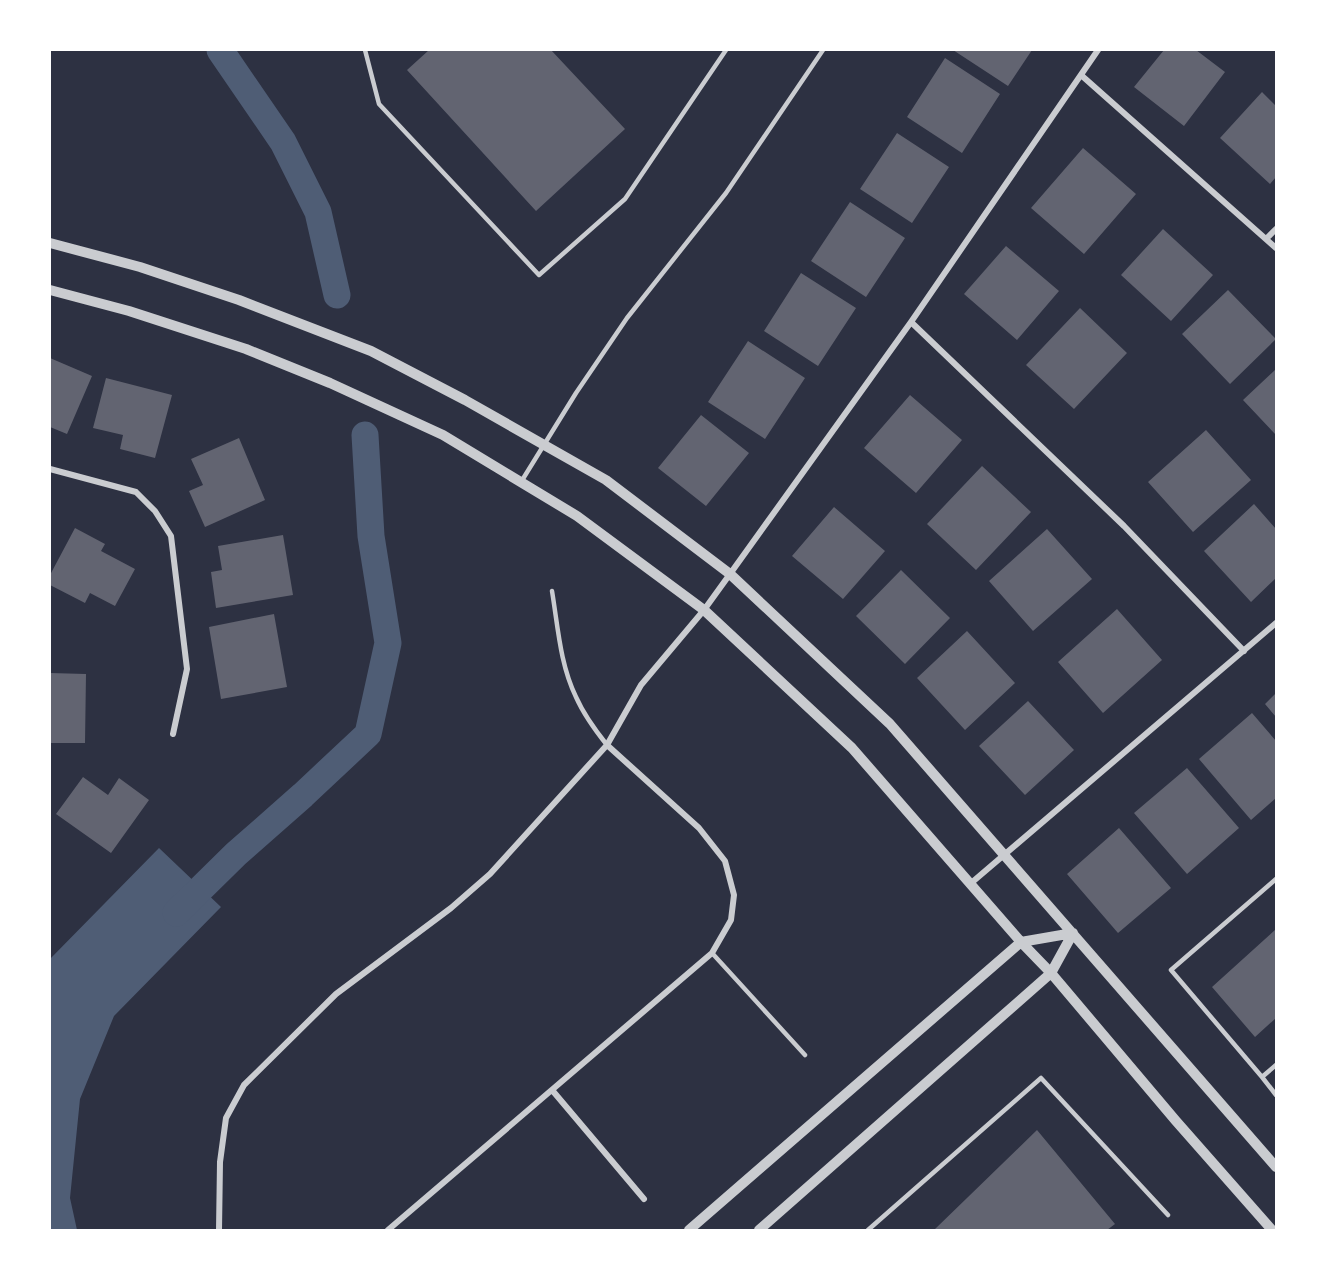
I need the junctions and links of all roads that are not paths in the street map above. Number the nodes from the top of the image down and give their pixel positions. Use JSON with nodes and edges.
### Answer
{"nodes":[{"id":1,"x":365,"y":50,"type":"edge"},
{"id":2,"x":726,"y":50,"type":"edge"},
{"id":3,"x":823,"y":50,"type":"edge"},
{"id":4,"x":1098,"y":50,"type":"edge"},
{"id":5,"x":1081,"y":75,"type":"junction"},
{"id":6,"x":1276,"y":229,"type":"edge"},
{"id":7,"x":1267,"y":238,"type":"junction"},
{"id":8,"x":50,"y":243,"type":"edge"},
{"id":9,"x":1276,"y":248,"type":"edge"},
{"id":10,"x":50,"y":290,"type":"edge"},
{"id":11,"x":911,"y":322,"type":"junction"},
{"id":12,"x":544,"y":445,"type":"junction"},
{"id":13,"x":50,"y":469,"type":"edge"},
{"id":14,"x":521,"y":482,"type":"junction"},
{"id":15,"x":730,"y":574,"type":"junction"},
{"id":16,"x":552,"y":591,"type":"dead end"},
{"id":17,"x":704,"y":610,"type":"junction"},
{"id":18,"x":1276,"y":623,"type":"edge"},
{"id":19,"x":1244,"y":651,"type":"junction"},
{"id":20,"x":173,"y":734,"type":"dead end"},
{"id":21,"x":607,"y":745,"type":"junction"},
{"id":22,"x":1004,"y":855,"type":"junction"},
{"id":23,"x":1276,"y":879,"type":"edge"},
{"id":24,"x":970,"y":884,"type":"junction"},
{"id":25,"x":1073,"y":933,"type":"junction"},
{"id":26,"x":1021,"y":942,"type":"junction"},
{"id":27,"x":712,"y":953,"type":"junction"},
{"id":28,"x":1051,"y":974,"type":"junction"},
{"id":29,"x":805,"y":1054,"type":"dead end"},
{"id":30,"x":1276,"y":1065,"type":"edge"},
{"id":31,"x":1262,"y":1077,"type":"junction"},
{"id":32,"x":552,"y":1090,"type":"junction"},
{"id":33,"x":1276,"y":1095,"type":"edge"},
{"id":34,"x":1276,"y":1164,"type":"edge"},
{"id":35,"x":644,"y":1199,"type":"dead end"},
{"id":36,"x":1168,"y":1215,"type":"dead end"},
{"id":37,"x":219,"y":1230,"type":"edge"},
{"id":38,"x":388,"y":1230,"type":"edge"},
{"id":39,"x":689,"y":1230,"type":"edge"},
{"id":40,"x":759,"y":1230,"type":"edge"},
{"id":41,"x":868,"y":1230,"type":"edge"},
{"id":42,"x":1272,"y":1230,"type":"edge"}],
"edges":[{"from":1,"to":2,"type":"lane"},
{"from":3,"to":12,"type":"lane"},
{"from":4,"to":5,"type":"street"},
{"from":5,"to":7,"type":"street"},
{"from":5,"to":11,"type":"street"},
{"from":6,"to":7,"type":"street"},
{"from":7,"to":9,"type":"street"},
{"from":8,"to":12,"type":"street"},
{"from":10,"to":14,"type":"street"},
{"from":11,"to":15,"type":"street"},
{"from":11,"to":19,"type":"street"},
{"from":12,"to":14,"type":"lane"},
{"from":12,"to":15,"type":"street"},
{"from":13,"to":20,"type":"street"},
{"from":14,"to":17,"type":"street"},
{"from":15,"to":17,"type":"street"},
{"from":15,"to":22,"type":"street"},
{"from":16,"to":21,"type":"lane"},
{"from":17,"to":21,"type":"street"},
{"from":17,"to":24,"type":"street"},
{"from":18,"to":19,"type":"street"},
{"from":19,"to":22,"type":"street"},
{"from":21,"to":27,"type":"street"},
{"from":21,"to":37,"type":"street"},
{"from":22,"to":24,"type":"street"},
{"from":22,"to":25,"type":"street"},
{"from":23,"to":31,"type":"lane"},
{"from":24,"to":26,"type":"street"},
{"from":25,"to":26,"type":"street"},
{"from":25,"to":28,"type":"street"},
{"from":25,"to":34,"type":"street"},
{"from":26,"to":28,"type":"street"},
{"from":26,"to":39,"type":"street"},
{"from":27,"to":29,"type":"lane"},
{"from":27,"to":32,"type":"street"},
{"from":28,"to":40,"type":"street"},
{"from":28,"to":42,"type":"street"},
{"from":30,"to":31,"type":"lane"},
{"from":31,"to":33,"type":"lane"},
{"from":32,"to":35,"type":"street"},
{"from":32,"to":38,"type":"street"},
{"from":36,"to":41,"type":"lane"}]}
